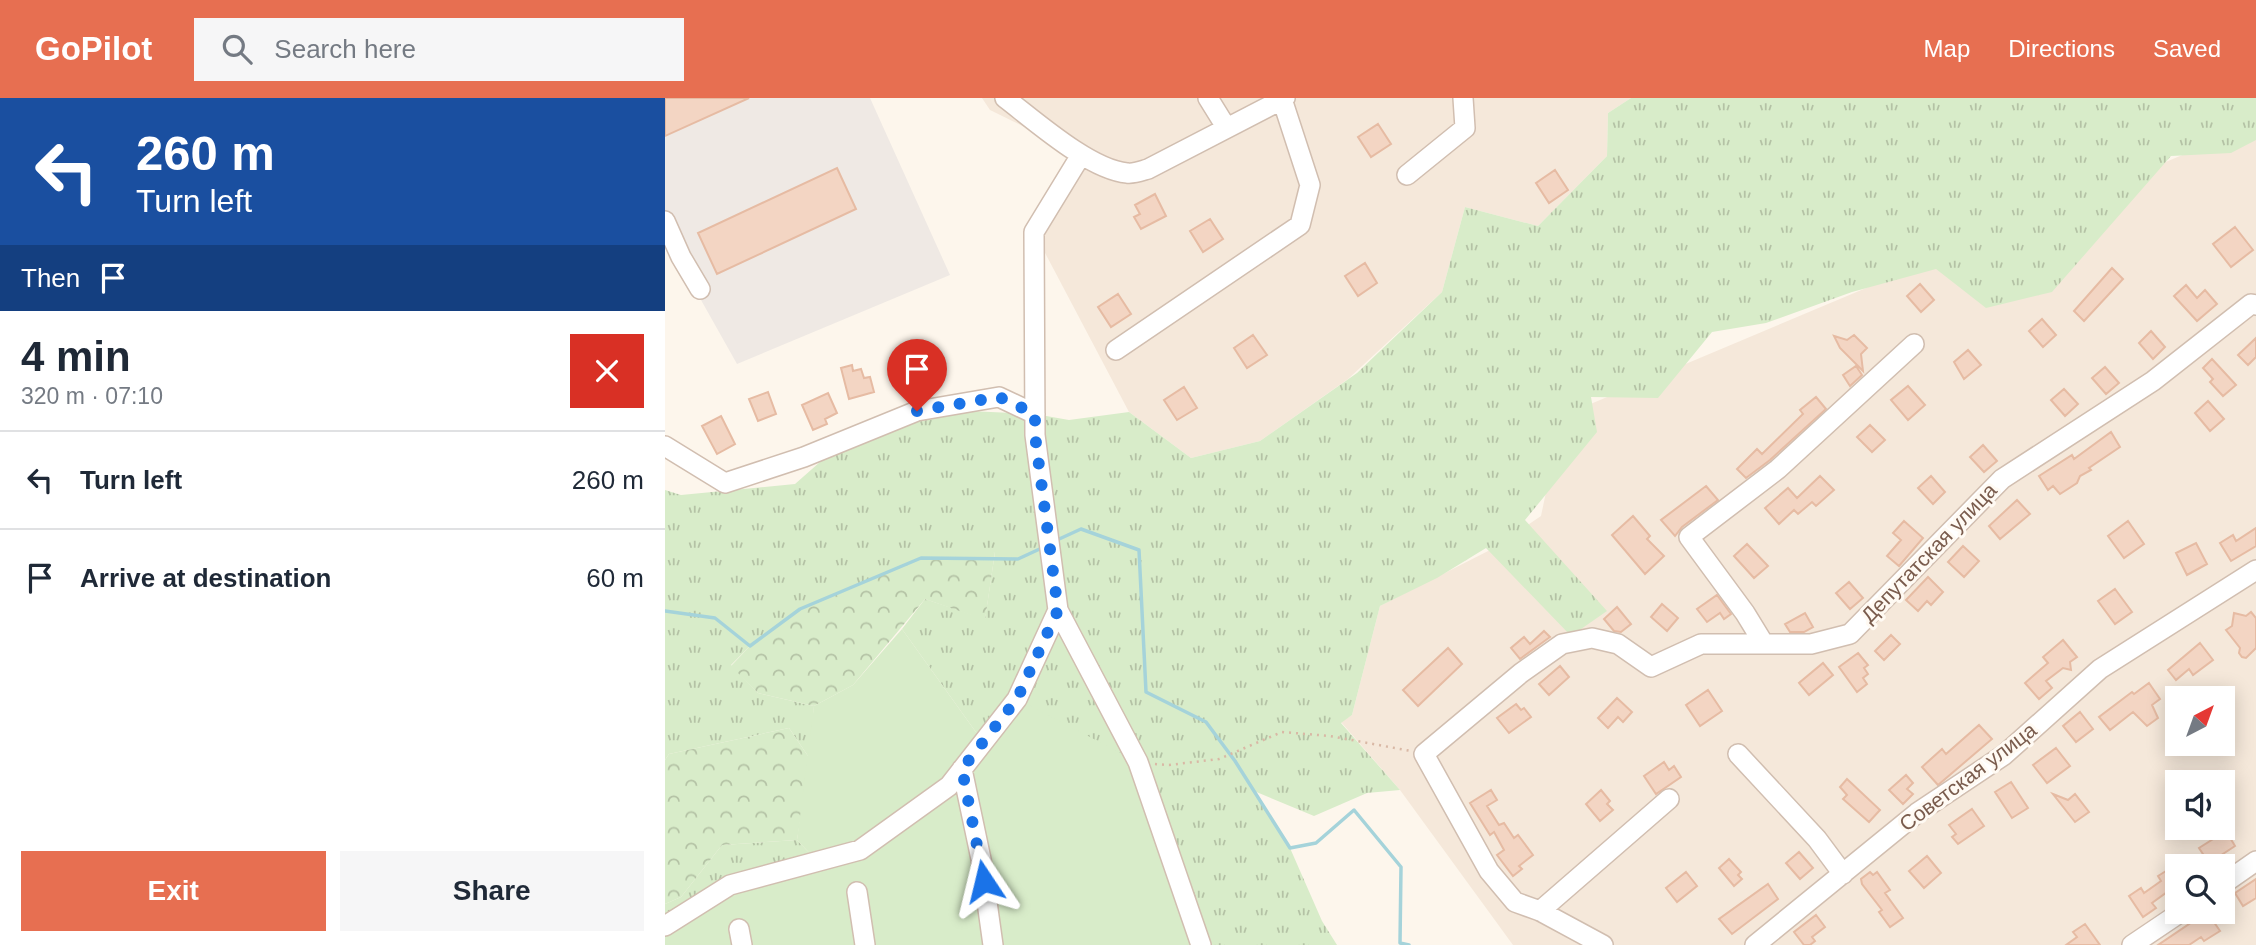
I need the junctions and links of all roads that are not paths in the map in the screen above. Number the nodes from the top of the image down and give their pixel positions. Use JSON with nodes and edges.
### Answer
{"nodes":[{"id":1,"x":1005,"y":98,"type":"edge"},
{"id":2,"x":1208,"y":98,"type":"edge"},
{"id":3,"x":1463,"y":98,"type":"edge"},
{"id":4,"x":1283,"y":99,"type":"edge"},
{"id":5,"x":1226,"y":127,"type":"junction"},
{"id":6,"x":1081,"y":155,"type":"junction"},
{"id":7,"x":1407,"y":174,"type":"dead end"},
{"id":8,"x":665,"y":221,"type":"edge"},
{"id":9,"x":700,"y":289,"type":"dead end"},
{"id":10,"x":2254,"y":303,"type":"edge"},
{"id":11,"x":1914,"y":344,"type":"dead end"},
{"id":12,"x":1116,"y":350,"type":"dead end"},
{"id":13,"x":1035,"y":414,"type":"junction"},
{"id":14,"x":665,"y":446,"type":"edge"},
{"id":15,"x":2256,"y":570,"type":"edge"},
{"id":16,"x":1058,"y":610,"type":"junction"},
{"id":17,"x":1763,"y":644,"type":"junction"},
{"id":18,"x":1738,"y":754,"type":"dead end"},
{"id":19,"x":962,"y":769,"type":"junction"},
{"id":20,"x":1669,"y":799,"type":"dead end"},
{"id":21,"x":2256,"y":861,"type":"edge"},
{"id":22,"x":1843,"y":874,"type":"junction"},
{"id":23,"x":2235,"y":876,"type":"edge"},
{"id":24,"x":857,"y":892,"type":"dead end"},
{"id":25,"x":1540,"y":911,"type":"junction"},
{"id":26,"x":2165,"y":923,"type":"edge"},
{"id":27,"x":665,"y":926,"type":"edge"},
{"id":28,"x":1757,"y":944,"type":"edge"},
{"id":29,"x":865,"y":945,"type":"edge"},
{"id":30,"x":993,"y":945,"type":"edge"},
{"id":31,"x":1202,"y":945,"type":"edge"},
{"id":32,"x":1603,"y":945,"type":"edge"},
{"id":33,"x":2132,"y":945,"type":"edge"}],
"edges":[{"from":1,"to":6,"type":"street"},
{"from":2,"to":5,"type":"street"},
{"from":3,"to":7,"type":"street"},
{"from":4,"to":5,"type":"street"},
{"from":4,"to":12,"type":"street"},
{"from":5,"to":6,"type":"street"},
{"from":6,"to":13,"type":"street"},
{"from":8,"to":9,"type":"street"},
{"from":10,"to":17,"type":"street","name":"Депутатская улица"},
{"from":11,"to":17,"type":"street"},
{"from":13,"to":14,"type":"street"},
{"from":13,"to":16,"type":"street"},
{"from":15,"to":22,"type":"street","name":"Советская улица"},
{"from":16,"to":19,"type":"street"},
{"from":16,"to":31,"type":"street"},
{"from":17,"to":25,"type":"street","name":"Депутатская улица"},
{"from":18,"to":22,"type":"street"},
{"from":19,"to":27,"type":"street"},
{"from":19,"to":30,"type":"street"},
{"from":20,"to":25,"type":"street"},
{"from":21,"to":23,"type":"street"},
{"from":22,"to":28,"type":"street","name":"Советская улица"},
{"from":24,"to":29,"type":"street"},
{"from":25,"to":32,"type":"street"},
{"from":26,"to":33,"type":"street"}]}
